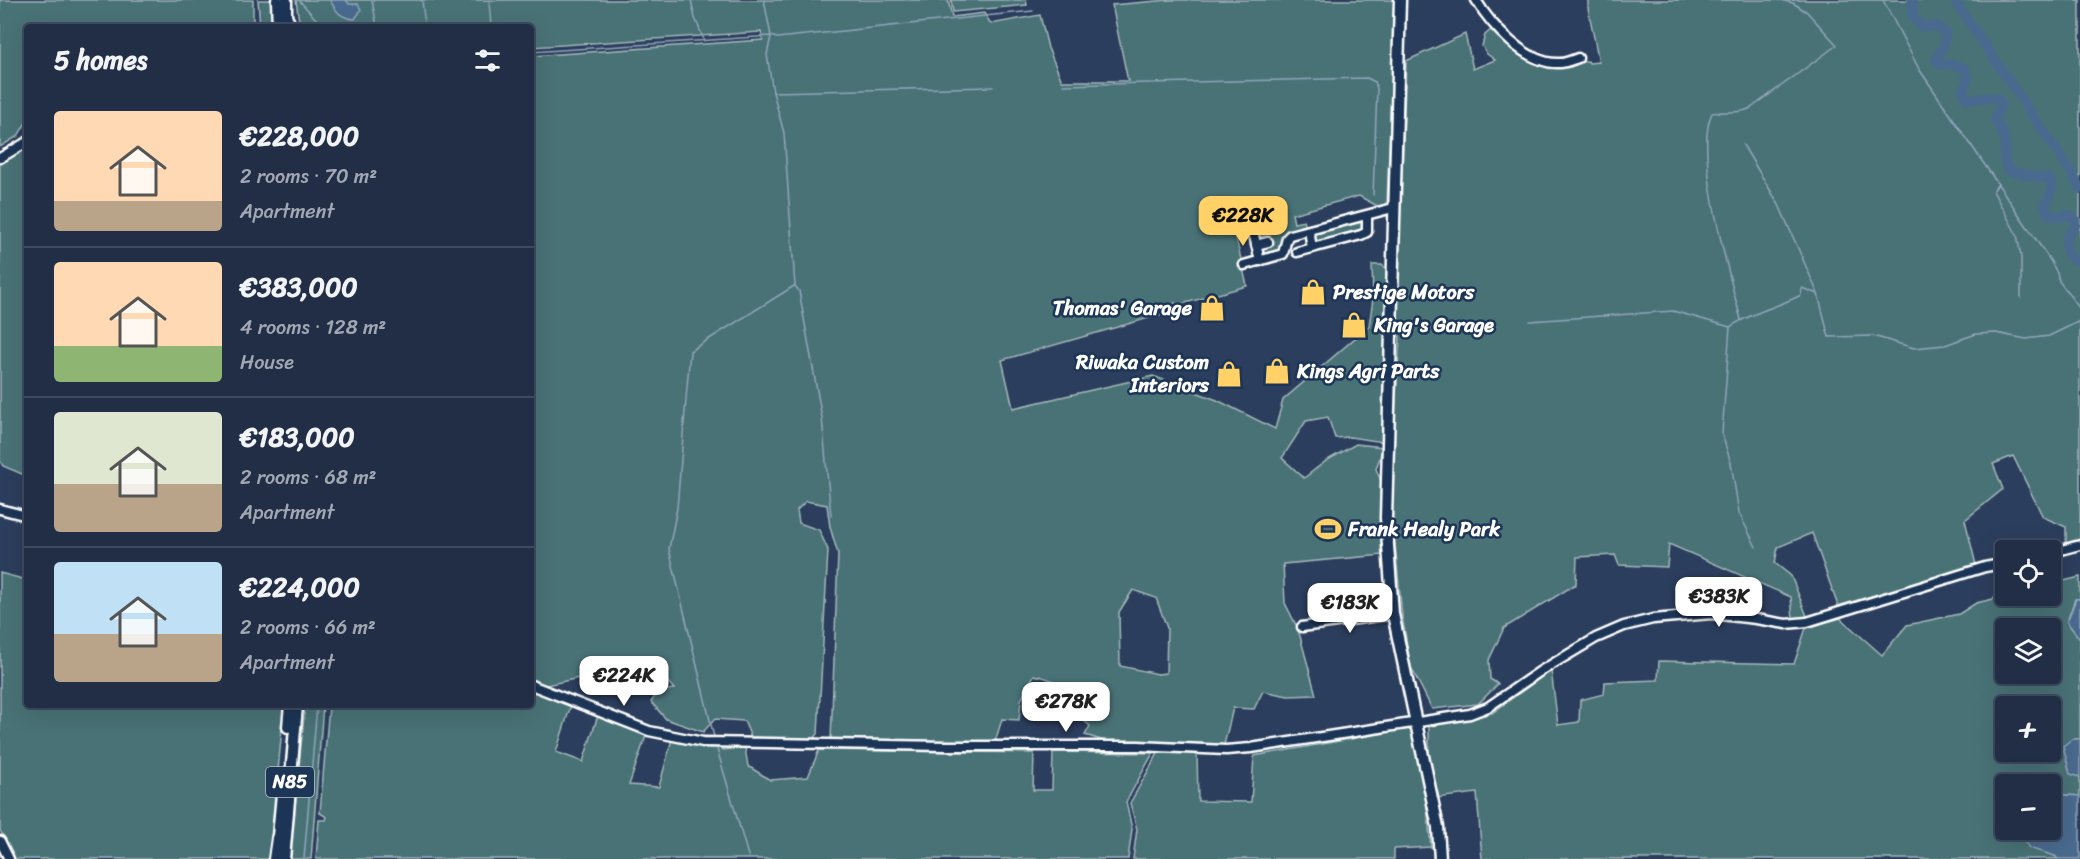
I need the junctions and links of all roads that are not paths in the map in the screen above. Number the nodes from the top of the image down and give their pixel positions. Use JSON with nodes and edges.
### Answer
{"nodes":[{"id":1,"x":277,"y":0,"type":"edge"},
{"id":2,"x":286,"y":0,"type":"edge"},
{"id":3,"x":1400,"y":0,"type":"edge"},
{"id":4,"x":1476,"y":0,"type":"edge"},
{"id":5,"x":278,"y":24,"type":"edge"},
{"id":6,"x":290,"y":24,"type":"edge"},
{"id":7,"x":1578,"y":58,"type":"dead end"},
{"id":8,"x":24,"y":144,"type":"edge"},
{"id":9,"x":0,"y":158,"type":"edge"},
{"id":10,"x":1394,"y":208,"type":"junction"},
{"id":11,"x":1367,"y":216,"type":"junction"},
{"id":12,"x":1252,"y":227,"type":"dead end"},
{"id":13,"x":1310,"y":236,"type":"dead end"},
{"id":14,"x":1268,"y":242,"type":"dead end"},
{"id":15,"x":1256,"y":245,"type":"junction"},
{"id":16,"x":1312,"y":248,"type":"junction"},
{"id":17,"x":1297,"y":252,"type":"dead end"},
{"id":18,"x":1260,"y":261,"type":"junction"},
{"id":19,"x":1244,"y":265,"type":"dead end"},
{"id":20,"x":0,"y":509,"type":"edge"},
{"id":21,"x":24,"y":515,"type":"edge"},
{"id":22,"x":2080,"y":545,"type":"edge"},
{"id":23,"x":2061,"y":550,"type":"edge"},
{"id":24,"x":1995,"y":565,"type":"edge"},
{"id":25,"x":1393,"y":614,"type":"junction"},
{"id":26,"x":1302,"y":627,"type":"dead end"},
{"id":27,"x":534,"y":686,"type":"edge"},
{"id":28,"x":290,"y":708,"type":"edge"},
{"id":29,"x":297,"y":708,"type":"edge"},
{"id":30,"x":1416,"y":722,"type":"junction"},
{"id":31,"x":278,"y":838,"type":"joint"},
{"id":32,"x":0,"y":841,"type":"edge"},
{"id":33,"x":9,"y":859,"type":"edge"},
{"id":34,"x":276,"y":859,"type":"edge"},
{"id":35,"x":284,"y":859,"type":"edge"},
{"id":36,"x":1440,"y":859,"type":"edge"}],
"edges":[{"from":1,"to":5,"type":"main road"},
{"from":2,"to":6,"type":"main road"},
{"from":3,"to":10,"type":"main road"},
{"from":4,"to":7,"type":"street"},
{"from":8,"to":9,"type":"street"},
{"from":10,"to":11,"type":"street"},
{"from":10,"to":25,"type":"main road"},
{"from":11,"to":16,"type":"street"},
{"from":11,"to":18,"type":"street"},
{"from":12,"to":15,"type":"street"},
{"from":13,"to":16,"type":"street"},
{"from":14,"to":15,"type":"street"},
{"from":15,"to":18,"type":"street"},
{"from":16,"to":17,"type":"street"},
{"from":18,"to":19,"type":"street"},
{"from":20,"to":21,"type":"street"},
{"from":22,"to":23,"type":"street"},
{"from":24,"to":30,"type":"street"},
{"from":25,"to":26,"type":"street"},
{"from":25,"to":30,"type":"main road"},
{"from":27,"to":30,"type":"street"},
{"from":28,"to":31,"type":"main road","number":"N85"},
{"from":29,"to":35,"type":"main road","number":"N85"},
{"from":30,"to":36,"type":"main road"},
{"from":31,"to":34,"type":"highway"},
{"from":32,"to":33,"type":"street"}]}
